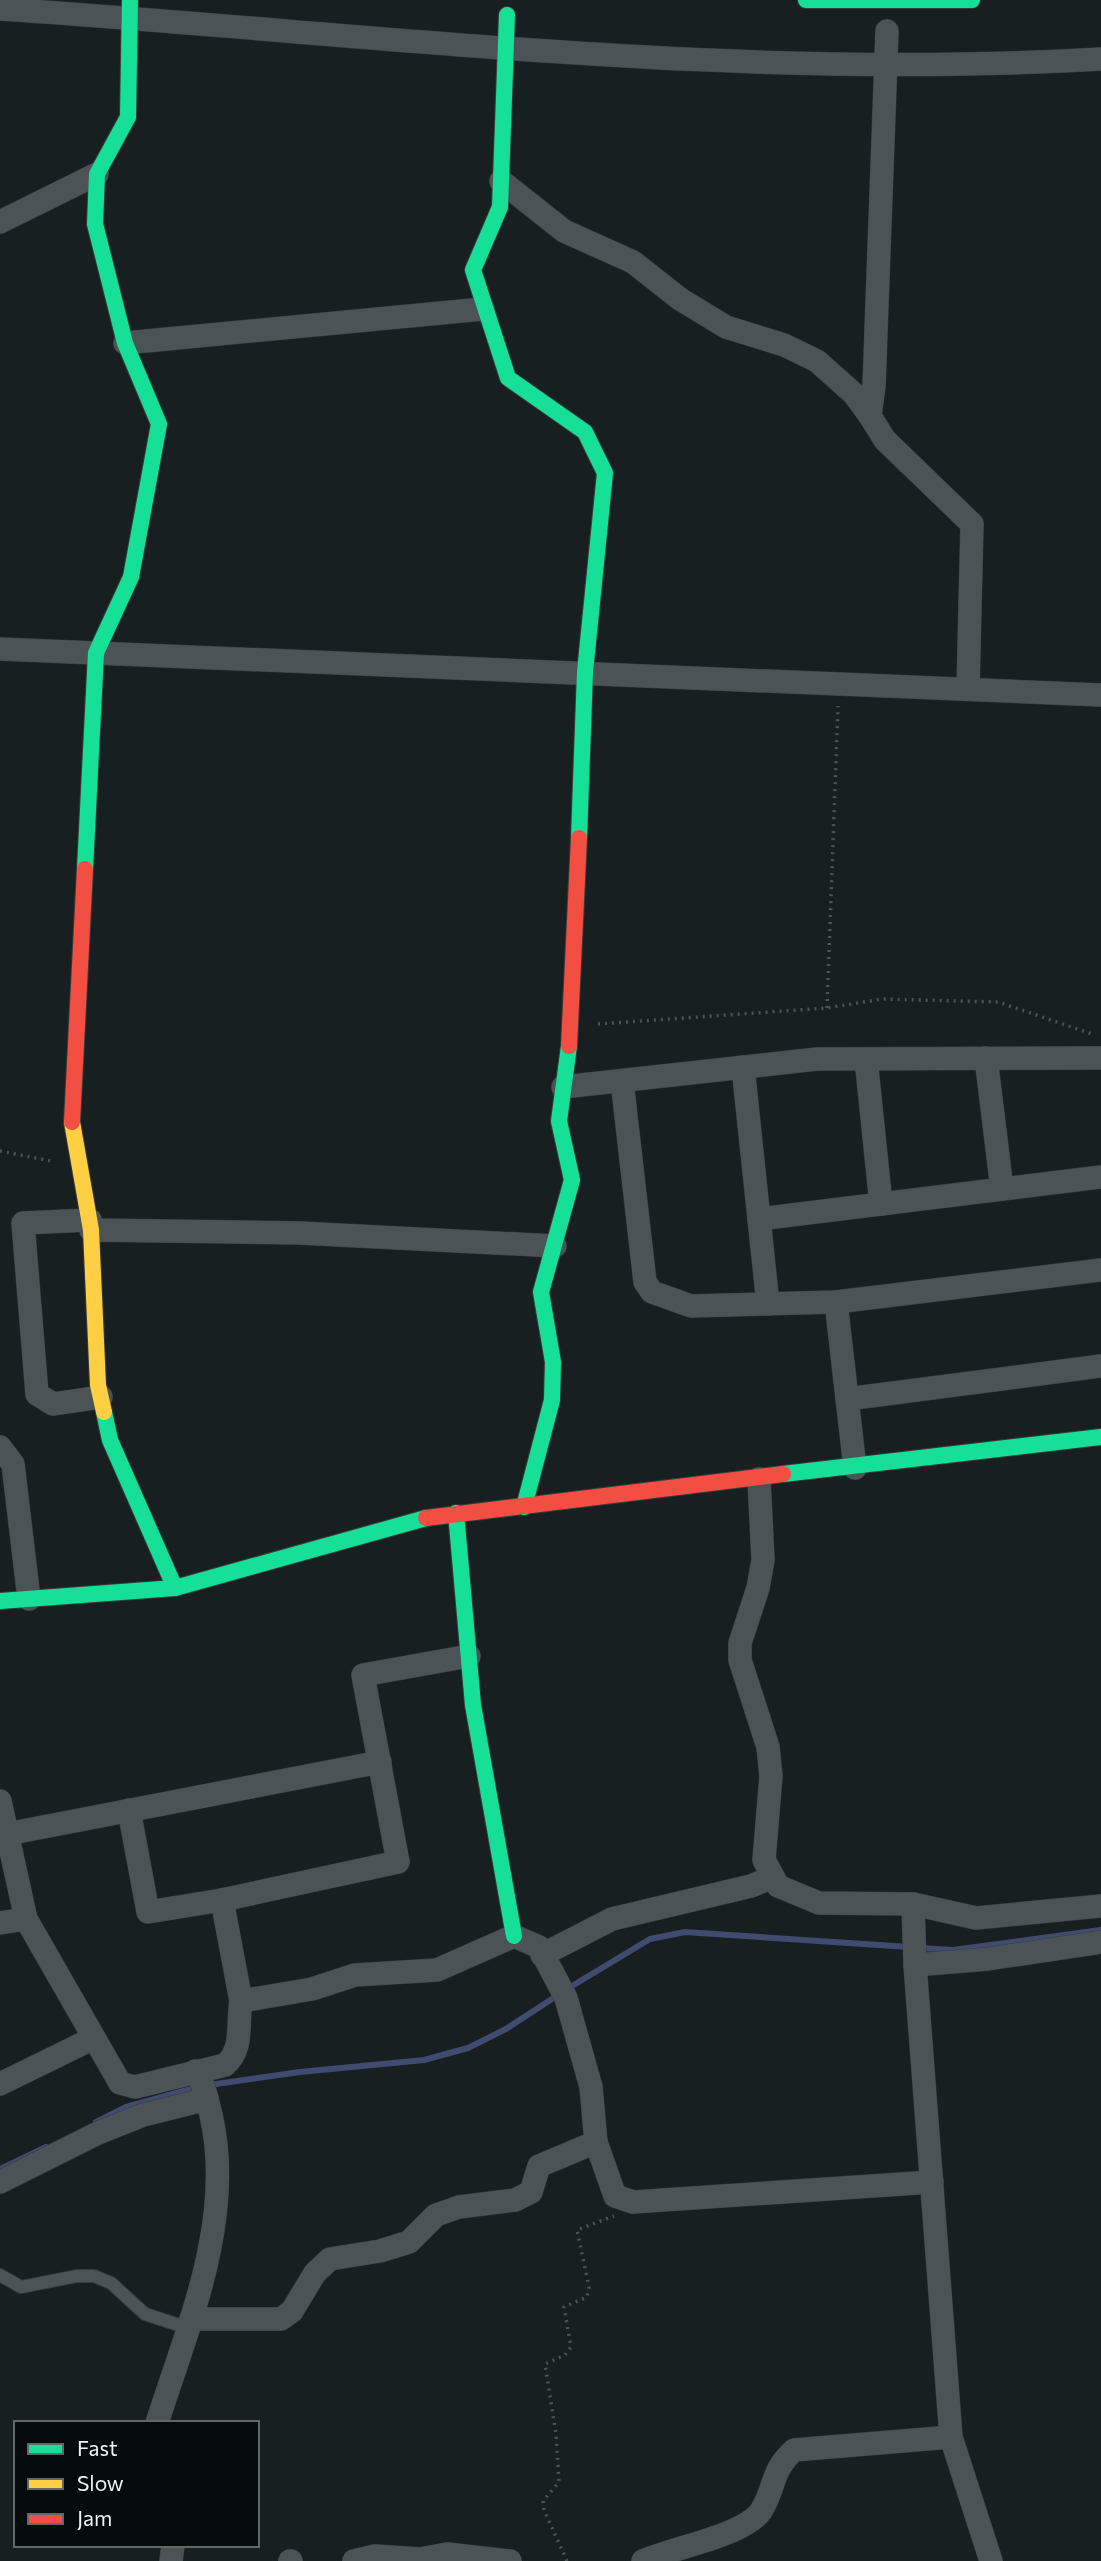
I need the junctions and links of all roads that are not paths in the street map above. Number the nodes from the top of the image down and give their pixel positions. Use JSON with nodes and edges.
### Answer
{"nodes":[{"id":1,"x":806,"y":0,"type":"edge"},
{"id":2,"x":972,"y":0,"type":"edge"},
{"id":3,"x":0,"y":9,"type":"edge"},
{"id":4,"x":130,"y":9,"type":"edge"},
{"id":5,"x":507,"y":15,"type":"dead end"},
{"id":6,"x":887,"y":31,"type":"dead end"},
{"id":7,"x":507,"y":49,"type":"junction"},
{"id":8,"x":1101,"y":59,"type":"edge"},
{"id":9,"x":884,"y":66,"type":"junction"},
{"id":10,"x":97,"y":174,"type":"junction"},
{"id":11,"x":501,"y":181,"type":"junction"},
{"id":12,"x":0,"y":222,"type":"edge"},
{"id":13,"x":483,"y":309,"type":"junction"},
{"id":14,"x":125,"y":343,"type":"junction"},
{"id":15,"x":870,"y":416,"type":"junction"},
{"id":16,"x":0,"y":649,"type":"edge"},
{"id":17,"x":96,"y":653,"type":"junction"},
{"id":18,"x":585,"y":672,"type":"junction"},
{"id":19,"x":968,"y":689,"type":"junction"},
{"id":20,"x":1101,"y":695,"type":"edge"},
{"id":21,"x":986,"y":1058,"type":"junction"},
{"id":22,"x":1101,"y":1058,"type":"edge"},
{"id":23,"x":866,"y":1059,"type":"junction"},
{"id":24,"x":743,"y":1067,"type":"junction"},
{"id":25,"x":622,"y":1081,"type":"junction"},
{"id":26,"x":564,"y":1087,"type":"junction"},
{"id":27,"x":1101,"y":1177,"type":"edge"},
{"id":28,"x":1002,"y":1189,"type":"junction"},
{"id":29,"x":881,"y":1204,"type":"junction"},
{"id":30,"x":759,"y":1219,"type":"junction"},
{"id":31,"x":90,"y":1225,"type":"junction"},
{"id":32,"x":555,"y":1246,"type":"junction"},
{"id":33,"x":1101,"y":1270,"type":"edge"},
{"id":34,"x":836,"y":1302,"type":"junction"},
{"id":35,"x":768,"y":1304,"type":"junction"},
{"id":36,"x":1101,"y":1366,"type":"edge"},
{"id":37,"x":101,"y":1397,"type":"junction"},
{"id":38,"x":847,"y":1399,"type":"junction"},
{"id":39,"x":1101,"y":1437,"type":"edge"},
{"id":40,"x":0,"y":1447,"type":"edge"},
{"id":41,"x":855,"y":1468,"type":"junction"},
{"id":42,"x":759,"y":1479,"type":"junction"},
{"id":43,"x":524,"y":1507,"type":"junction"},
{"id":44,"x":456,"y":1513,"type":"junction"},
{"id":45,"x":175,"y":1588,"type":"junction"},
{"id":46,"x":29,"y":1599,"type":"junction"},
{"id":47,"x":0,"y":1601,"type":"edge"},
{"id":48,"x":469,"y":1656,"type":"junction"},
{"id":49,"x":380,"y":1762,"type":"junction"},
{"id":50,"x":0,"y":1801,"type":"edge"},
{"id":51,"x":129,"y":1810,"type":"junction"},
{"id":52,"x":7,"y":1833,"type":"junction"},
{"id":53,"x":773,"y":1877,"type":"junction"},
{"id":54,"x":222,"y":1900,"type":"junction"},
{"id":55,"x":1101,"y":1906,"type":"edge"},
{"id":56,"x":914,"y":1912,"type":"junction"},
{"id":57,"x":26,"y":1919,"type":"junction"},
{"id":58,"x":0,"y":1923,"type":"edge"},
{"id":59,"x":514,"y":1936,"type":"junction"},
{"id":60,"x":1101,"y":1942,"type":"edge"},
{"id":61,"x":542,"y":1955,"type":"junction"},
{"id":62,"x":914,"y":1960,"type":"junction"},
{"id":63,"x":241,"y":2001,"type":"junction"},
{"id":64,"x":94,"y":2038,"type":"junction"},
{"id":65,"x":0,"y":2084,"type":"edge"},
{"id":66,"x":202,"y":2085,"type":"junction"},
{"id":67,"x":596,"y":2142,"type":"junction"},
{"id":68,"x":0,"y":2182,"type":"edge"},
{"id":69,"x":932,"y":2182,"type":"junction"},
{"id":70,"x":0,"y":2275,"type":"edge"},
{"id":71,"x":189,"y":2323,"type":"junction"},
{"id":72,"x":158,"y":2421,"type":"edge"},
{"id":73,"x":951,"y":2437,"type":"junction"},
{"id":74,"x":354,"y":2561,"type":"edge"},
{"id":75,"x":510,"y":2561,"type":"edge"},
{"id":76,"x":643,"y":2561,"type":"edge"},
{"id":77,"x":991,"y":2561,"type":"edge"}],
"edges":[{"from":1,"to":2,"type":"main road"},
{"from":3,"to":4,"type":"street"},
{"from":4,"to":7,"type":"street"},
{"from":4,"to":10,"type":"main road"},
{"from":5,"to":7,"type":"main road"},
{"from":6,"to":9,"type":"street"},
{"from":7,"to":9,"type":"street"},
{"from":7,"to":11,"type":"main road"},
{"from":8,"to":9,"type":"street"},
{"from":9,"to":15,"type":"street"},
{"from":10,"to":12,"type":"street"},
{"from":10,"to":14,"type":"main road"},
{"from":11,"to":13,"type":"main road"},
{"from":11,"to":15,"type":"street"},
{"from":13,"to":14,"type":"street"},
{"from":13,"to":18,"type":"main road"},
{"from":14,"to":17,"type":"main road"},
{"from":15,"to":19,"type":"street"},
{"from":16,"to":17,"type":"street"},
{"from":17,"to":18,"type":"street"},
{"from":17,"to":31,"type":"main road"},
{"from":18,"to":19,"type":"street"},
{"from":18,"to":26,"type":"main road"},
{"from":19,"to":20,"type":"street"},
{"from":21,"to":22,"type":"street"},
{"from":21,"to":23,"type":"street"},
{"from":21,"to":28,"type":"street"},
{"from":23,"to":24,"type":"street"},
{"from":23,"to":29,"type":"street"},
{"from":24,"to":25,"type":"street"},
{"from":24,"to":30,"type":"street"},
{"from":25,"to":26,"type":"street"},
{"from":25,"to":35,"type":"street"},
{"from":26,"to":32,"type":"main road"},
{"from":27,"to":28,"type":"street"},
{"from":28,"to":29,"type":"street"},
{"from":29,"to":30,"type":"street"},
{"from":30,"to":35,"type":"street"},
{"from":31,"to":32,"type":"street"},
{"from":31,"to":37,"type":"main road"},
{"from":31,"to":37,"type":"street"},
{"from":32,"to":43,"type":"main road"},
{"from":33,"to":34,"type":"street"},
{"from":34,"to":35,"type":"street"},
{"from":34,"to":38,"type":"street"},
{"from":36,"to":38,"type":"street"},
{"from":37,"to":45,"type":"main road"},
{"from":38,"to":41,"type":"street"},
{"from":39,"to":41,"type":"main road"},
{"from":40,"to":46,"type":"street"},
{"from":41,"to":42,"type":"main road"},
{"from":42,"to":43,"type":"main road"},
{"from":42,"to":53,"type":"street"},
{"from":43,"to":44,"type":"main road"},
{"from":44,"to":45,"type":"main road"},
{"from":44,"to":48,"type":"main road"},
{"from":45,"to":46,"type":"main road"},
{"from":46,"to":47,"type":"main road"},
{"from":48,"to":49,"type":"street"},
{"from":48,"to":59,"type":"main road"},
{"from":49,"to":51,"type":"street"},
{"from":49,"to":54,"type":"street"},
{"from":50,"to":52,"type":"street"},
{"from":51,"to":52,"type":"street"},
{"from":51,"to":54,"type":"street"},
{"from":52,"to":57,"type":"street"},
{"from":53,"to":56,"type":"street"},
{"from":53,"to":61,"type":"street"},
{"from":54,"to":63,"type":"street"},
{"from":55,"to":56,"type":"street"},
{"from":56,"to":62,"type":"street"},
{"from":57,"to":58,"type":"street"},
{"from":57,"to":64,"type":"street"},
{"from":59,"to":61,"type":"street"},
{"from":59,"to":63,"type":"street"},
{"from":60,"to":62,"type":"street"},
{"from":61,"to":67,"type":"street"},
{"from":62,"to":69,"type":"street"},
{"from":63,"to":66,"type":"street"},
{"from":64,"to":65,"type":"street"},
{"from":64,"to":66,"type":"street"},
{"from":66,"to":68,"type":"street"},
{"from":66,"to":71,"type":"street"},
{"from":67,"to":69,"type":"street"},
{"from":67,"to":71,"type":"street"},
{"from":69,"to":73,"type":"street"},
{"from":70,"to":71,"type":"lane"},
{"from":71,"to":72,"type":"street"},
{"from":73,"to":76,"type":"street"},
{"from":73,"to":77,"type":"street"},
{"from":74,"to":75,"type":"street"}]}
